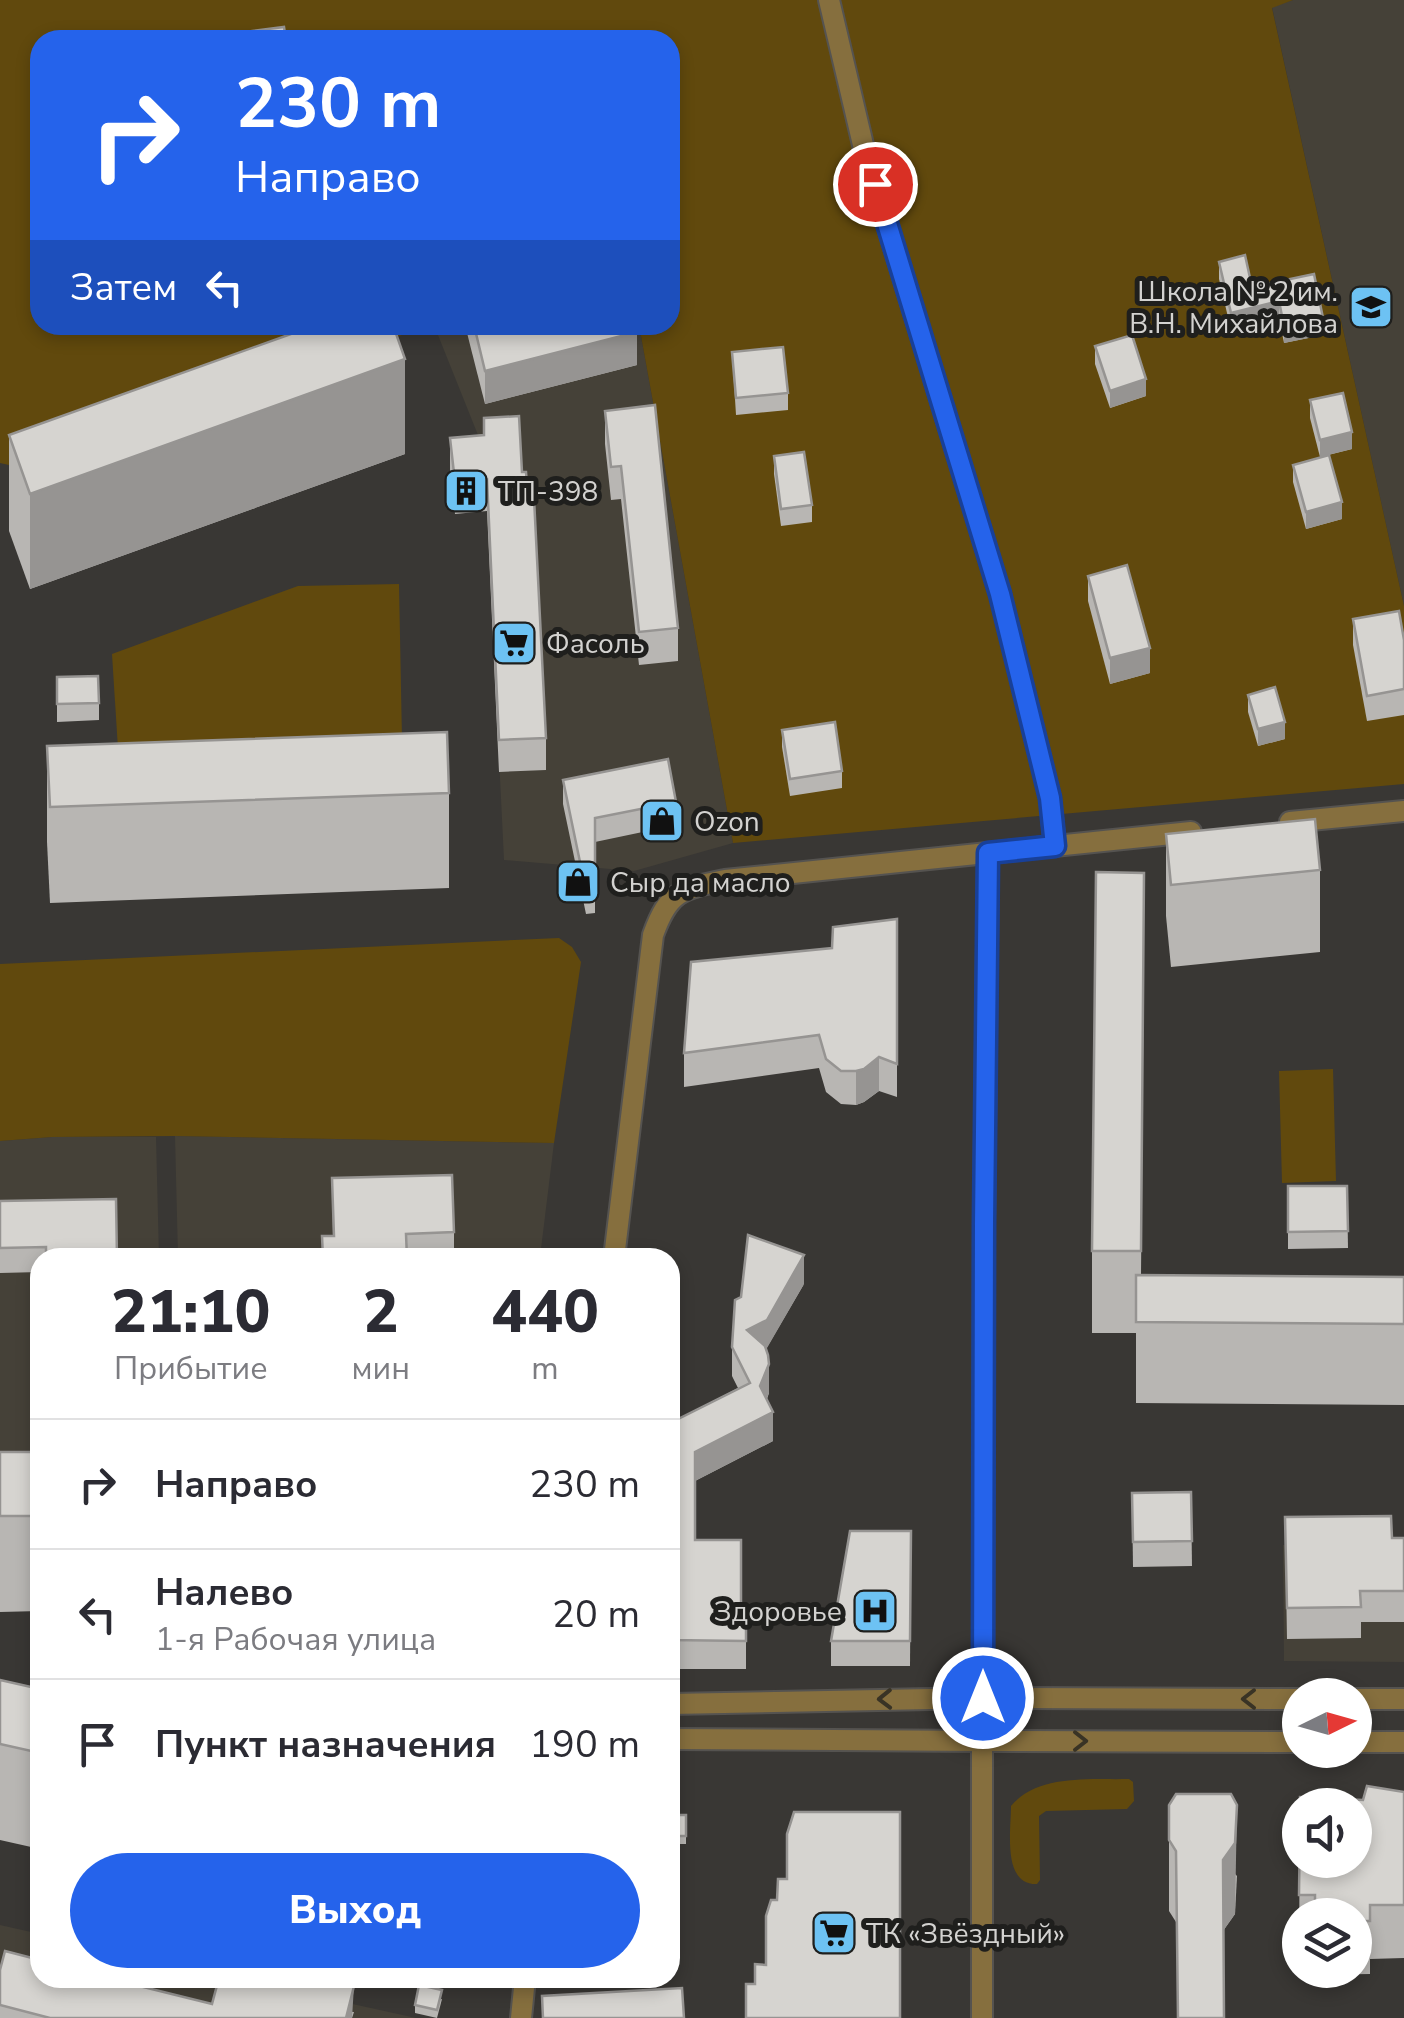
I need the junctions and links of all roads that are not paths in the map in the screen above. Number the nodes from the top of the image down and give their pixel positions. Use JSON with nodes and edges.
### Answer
{"nodes":[{"id":1,"x":829,"y":0,"type":"edge"},
{"id":2,"x":1404,"y":810,"type":"edge"},
{"id":3,"x":1269,"y":824,"type":"edge"},
{"id":4,"x":1211,"y":830,"type":"edge"},
{"id":5,"x":1055,"y":846,"type":"junction"},
{"id":6,"x":988,"y":853,"type":"junction"},
{"id":7,"x":615,"y":1248,"type":"edge"},
{"id":8,"x":983,"y":1698,"type":"junction"},
{"id":9,"x":1282,"y":1699,"type":"edge"},
{"id":10,"x":1372,"y":1699,"type":"edge"},
{"id":11,"x":1404,"y":1699,"type":"edge"},
{"id":12,"x":680,"y":1704,"type":"edge"},
{"id":13,"x":680,"y":1739,"type":"edge"},
{"id":14,"x":982,"y":1741,"type":"junction"},
{"id":15,"x":1282,"y":1742,"type":"edge"},
{"id":16,"x":1372,"y":1742,"type":"edge"},
{"id":17,"x":1404,"y":1742,"type":"edge"},
{"id":18,"x":525,"y":1988,"type":"edge"},
{"id":19,"x":521,"y":2018,"type":"edge"},
{"id":20,"x":982,"y":2018,"type":"edge"}],
"edges":[{"from":1,"to":5,"type":"street"},
{"from":2,"to":3,"type":"street"},
{"from":4,"to":5,"type":"street"},
{"from":5,"to":6,"type":"street"},
{"from":6,"to":7,"type":"street"},
{"from":6,"to":8,"type":"street"},
{"from":9,"to":8,"type":"street","one_way":true},
{"from":8,"to":12,"type":"street","one_way":true},
{"from":8,"to":14,"type":"street"},
{"from":10,"to":11,"type":"street"},
{"from":13,"to":14,"type":"street"},
{"from":14,"to":15,"type":"street","one_way":true},
{"from":14,"to":20,"type":"street"},
{"from":16,"to":17,"type":"street"},
{"from":18,"to":19,"type":"street"}]}
